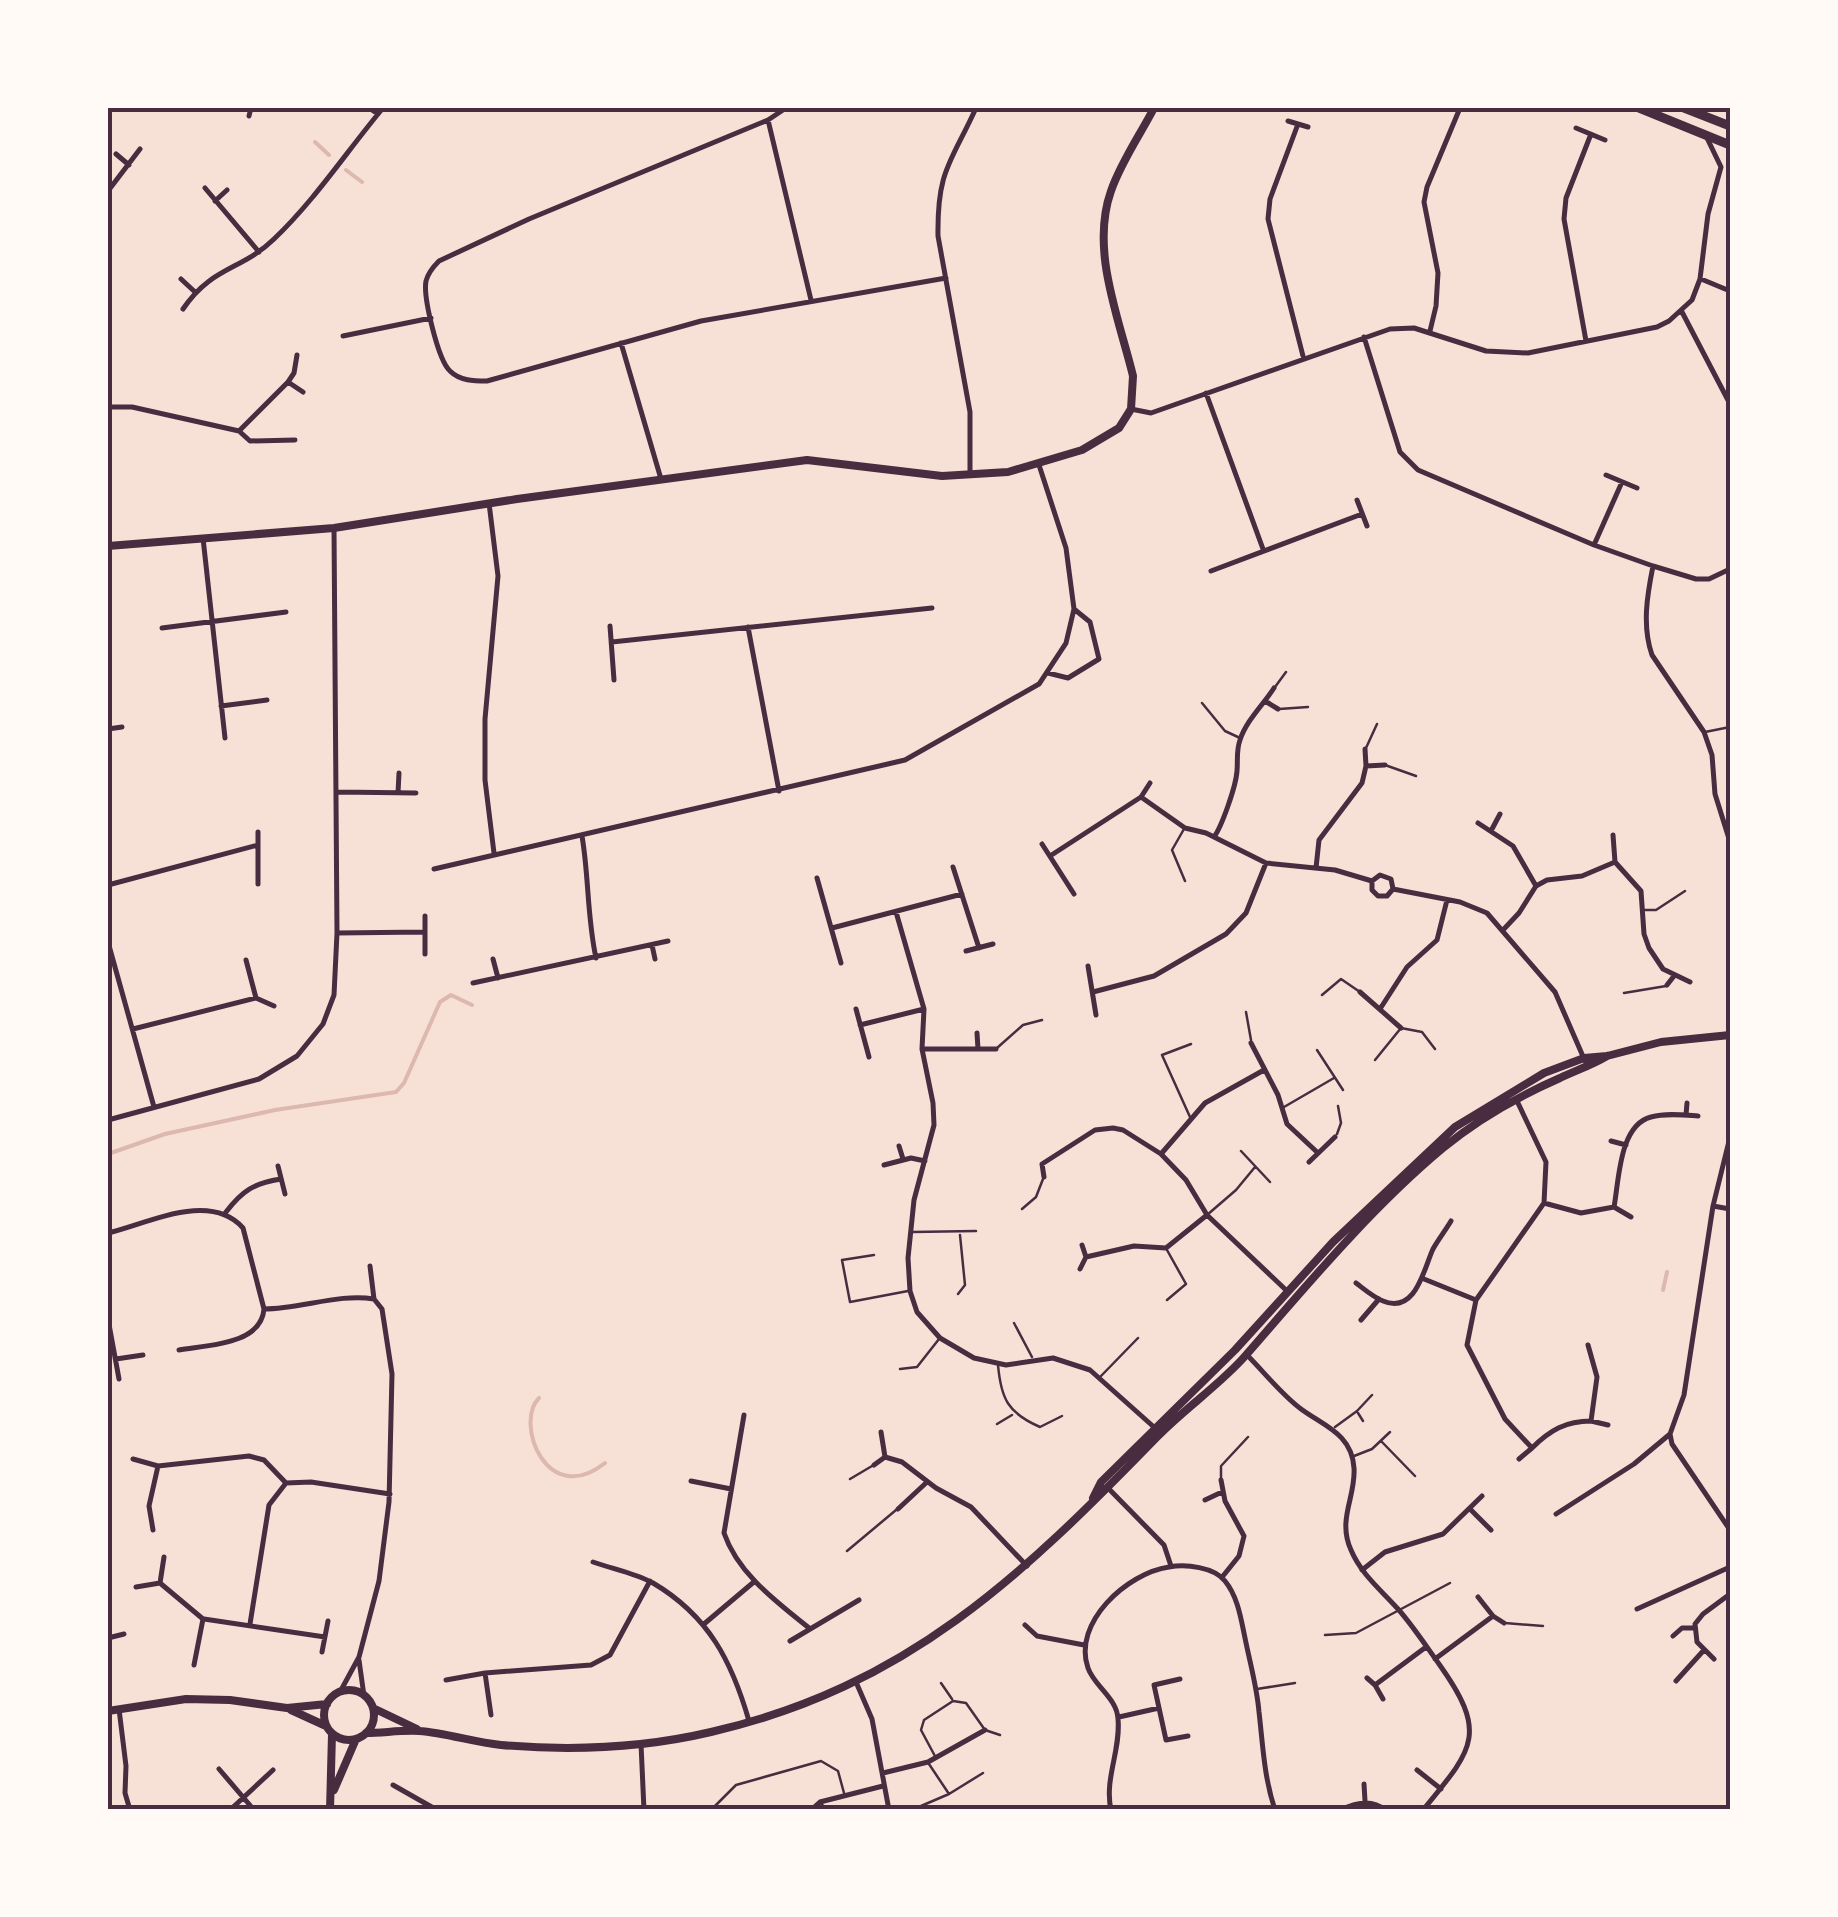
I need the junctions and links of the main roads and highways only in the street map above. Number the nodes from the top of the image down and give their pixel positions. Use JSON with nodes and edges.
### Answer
{"nodes":[{"id":1,"x":1639,"y":108,"type":"edge"},
{"id":2,"x":1684,"y":108,"type":"edge"},
{"id":3,"x":1730,"y":126,"type":"edge"},
{"id":4,"x":1730,"y":146,"type":"edge"}],
"edges":[{"from":1,"to":4,"type":"main road"},
{"from":2,"to":3,"type":"main road"}]}
